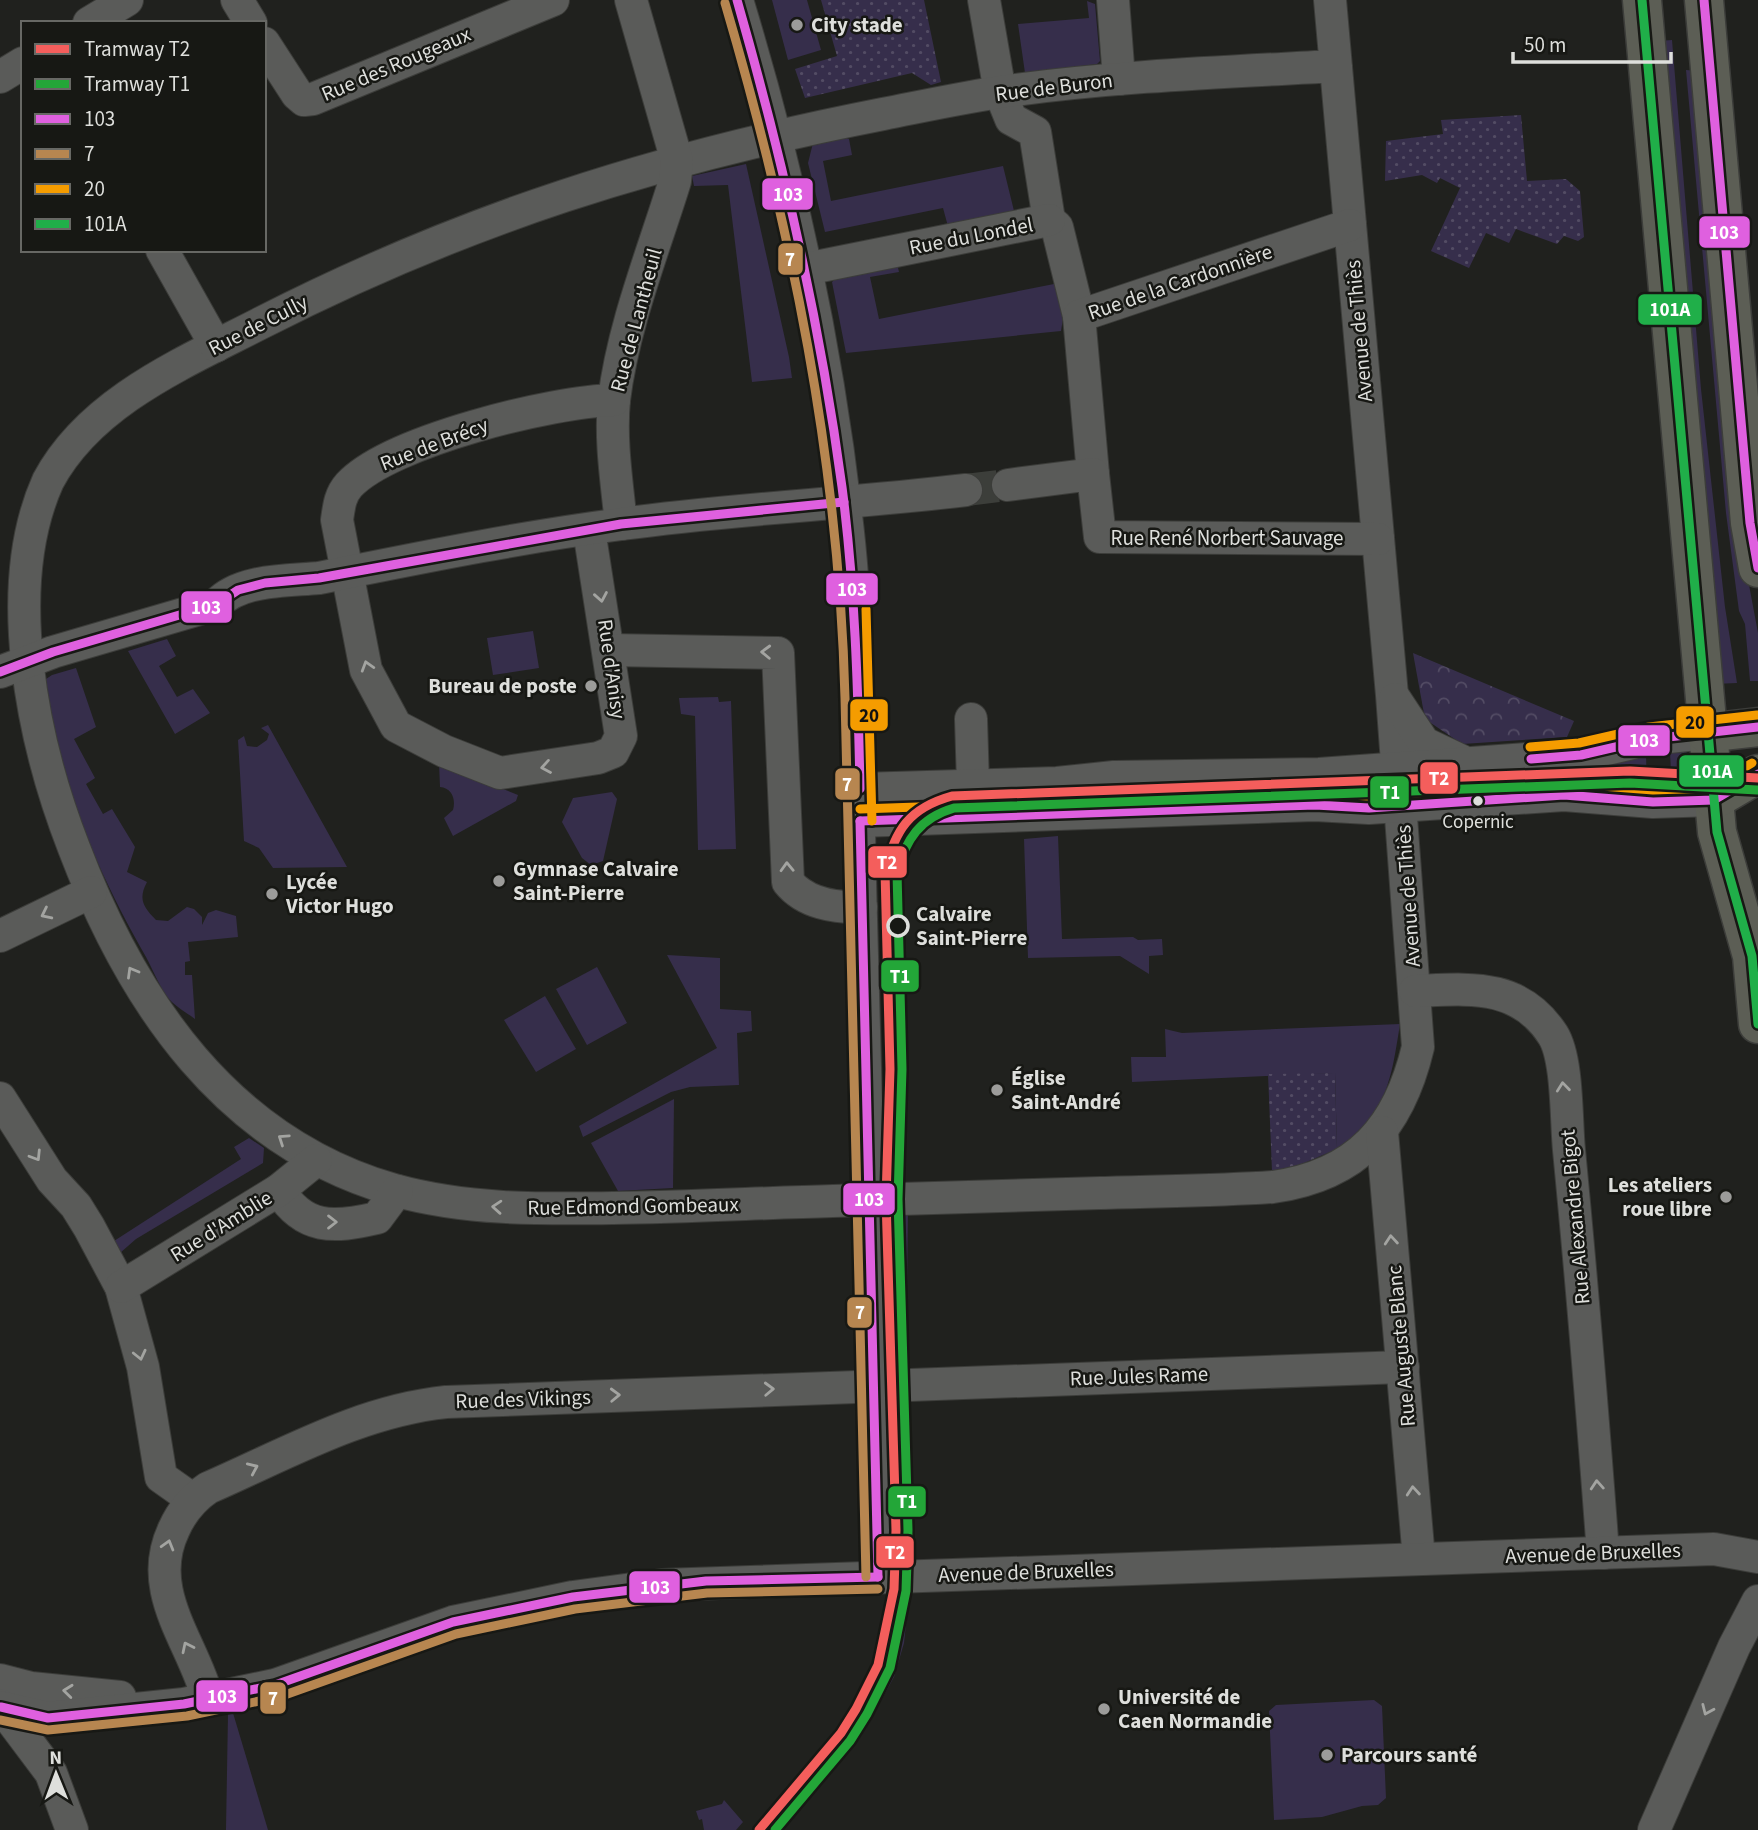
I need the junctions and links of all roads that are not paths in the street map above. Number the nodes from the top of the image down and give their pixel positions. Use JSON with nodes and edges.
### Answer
{"nodes":[{"id":1,"x":127,"y":0,"type":"edge"},
{"id":2,"x":237,"y":0,"type":"edge"},
{"id":3,"x":553,"y":0,"type":"edge"},
{"id":4,"x":631,"y":0,"type":"edge"},
{"id":5,"x":737,"y":0,"type":"edge"},
{"id":6,"x":984,"y":0,"type":"edge"},
{"id":7,"x":1113,"y":0,"type":"edge"},
{"id":8,"x":1330,"y":0,"type":"edge"},
{"id":9,"x":1642,"y":0,"type":"edge"},
{"id":10,"x":1704,"y":0,"type":"edge"},
{"id":11,"x":92,"y":21,"type":"edge"},
{"id":12,"x":250,"y":21,"type":"edge"},
{"id":13,"x":266,"y":46,"type":"edge"},
{"id":14,"x":21,"y":64,"type":"edge"},
{"id":15,"x":1336,"y":66,"type":"junction"},
{"id":16,"x":0,"y":77,"type":"edge"},
{"id":17,"x":1119,"y":79,"type":"junction"},
{"id":18,"x":1052,"y":86,"type":"junction"},
{"id":19,"x":1000,"y":92,"type":"junction"},
{"id":20,"x":1035,"y":132,"type":"junction"},
{"id":21,"x":775,"y":136,"type":"junction"},
{"id":22,"x":677,"y":161,"type":"junction"},
{"id":23,"x":1049,"y":220,"type":"junction"},
{"id":24,"x":1350,"y":225,"type":"junction"},
{"id":25,"x":163,"y":252,"type":"edge"},
{"id":26,"x":806,"y":269,"type":"junction"},
{"id":27,"x":1079,"y":316,"type":"junction"},
{"id":28,"x":216,"y":346,"type":"junction"},
{"id":29,"x":614,"y":400,"type":"junction"},
{"id":30,"x":1093,"y":474,"type":"junction"},
{"id":31,"x":1008,"y":485,"type":"tunnel mouth"},
{"id":32,"x":966,"y":490,"type":"tunnel mouth"},
{"id":33,"x":844,"y":502,"type":"junction"},
{"id":34,"x":621,"y":524,"type":"junction"},
{"id":35,"x":589,"y":530,"type":"junction"},
{"id":36,"x":1378,"y":539,"type":"junction"},
{"id":37,"x":1758,"y":568,"type":"edge"},
{"id":38,"x":333,"y":576,"type":"junction"},
{"id":39,"x":12,"y":578,"type":"edge"},
{"id":40,"x":610,"y":650,"type":"junction"},
{"id":41,"x":12,"y":668,"type":"edge"},
{"id":42,"x":1392,"y":695,"type":"junction"},
{"id":43,"x":971,"y":719,"type":"dead end"},
{"id":44,"x":1758,"y":727,"type":"edge"},
{"id":45,"x":1706,"y":733,"type":"junction"},
{"id":46,"x":1467,"y":763,"type":"junction"},
{"id":47,"x":1398,"y":767,"type":"junction"},
{"id":48,"x":1758,"y":774,"type":"edge"},
{"id":49,"x":973,"y":784,"type":"junction"},
{"id":50,"x":860,"y":789,"type":"junction"},
{"id":51,"x":1714,"y":800,"type":"junction"},
{"id":52,"x":1402,"y":806,"type":"junction"},
{"id":53,"x":860,"y":821,"type":"junction"},
{"id":54,"x":91,"y":892,"type":"junction"},
{"id":55,"x":861,"y":907,"type":"junction"},
{"id":56,"x":0,"y":936,"type":"edge"},
{"id":57,"x":1415,"y":991,"type":"junction"},
{"id":58,"x":1758,"y":1024,"type":"edge"},
{"id":59,"x":0,"y":1098,"type":"edge"},
{"id":60,"x":1382,"y":1132,"type":"junction"},
{"id":61,"x":316,"y":1160,"type":"junction"},
{"id":62,"x":279,"y":1190,"type":"junction"},
{"id":63,"x":397,"y":1191,"type":"junction"},
{"id":64,"x":870,"y":1200,"type":"junction"},
{"id":65,"x":121,"y":1287,"type":"junction"},
{"id":66,"x":1403,"y":1367,"type":"junction"},
{"id":67,"x":874,"y":1385,"type":"junction"},
{"id":68,"x":192,"y":1499,"type":"junction"},
{"id":69,"x":1602,"y":1553,"type":"junction"},
{"id":70,"x":1758,"y":1557,"type":"edge"},
{"id":71,"x":1419,"y":1559,"type":"junction"},
{"id":72,"x":878,"y":1577,"type":"junction"},
{"id":73,"x":1758,"y":1601,"type":"edge"},
{"id":74,"x":0,"y":1700,"type":"edge"},
{"id":75,"x":196,"y":1701,"type":"junction"},
{"id":76,"x":72,"y":1830,"type":"edge"},
{"id":77,"x":1654,"y":1830,"type":"edge"}],
"edges":[{"from":1,"to":11,"type":"street"},
{"from":2,"to":12,"type":"street"},
{"from":3,"to":13,"type":"street","name":"Rue des Rougeaux"},
{"from":4,"to":22,"type":"street"},
{"from":5,"to":21,"type":"street"},
{"from":6,"to":19,"type":"street"},
{"from":7,"to":17,"type":"street"},
{"from":8,"to":15,"type":"street","name":"Avenue de Thiès"},
{"from":9,"to":45,"type":"main road"},
{"from":10,"to":37,"type":"main road"},
{"from":14,"to":16,"type":"street"},
{"from":15,"to":17,"type":"street","name":"Rue de Buron"},
{"from":15,"to":24,"type":"street","name":"Avenue de Thiès"},
{"from":17,"to":18,"type":"street","name":"Rue de Buron"},
{"from":18,"to":19,"type":"street","name":"Rue de Buron"},
{"from":18,"to":20,"type":"street"},
{"from":19,"to":20,"type":"street"},
{"from":19,"to":21,"type":"street","name":"Rue de Buron"},
{"from":20,"to":23,"type":"street","name":"Rue du Londel"},
{"from":21,"to":22,"type":"street","name":"Rue de Cully"},
{"from":21,"to":26,"type":"street"},
{"from":22,"to":28,"type":"street","name":"Rue de Cully"},
{"from":22,"to":29,"type":"street","name":"Rue de Lantheuil"},
{"from":23,"to":26,"type":"street","name":"Rue du Londel"},
{"from":23,"to":27,"type":"street"},
{"from":24,"to":27,"type":"street","name":"Rue de la Cardonnière"},
{"from":24,"to":36,"type":"street","name":"Avenue de Thiès"},
{"from":25,"to":28,"type":"street"},
{"from":26,"to":33,"type":"street"},
{"from":27,"to":30,"type":"street","name":"Rue de la Cardonnière"},
{"from":28,"to":39,"type":"street","name":"Rue de Cully"},
{"from":29,"to":34,"type":"street","name":"Rue de Lantheuil"},
{"from":29,"to":38,"type":"street","name":"Rue de Brécy"},
{"from":30,"to":31,"type":"street"},
{"from":30,"to":36,"type":"street","name":"Rue René Norbert Sauvage"},
{"from":32,"to":33,"type":"street"},
{"from":33,"to":34,"type":"street"},
{"from":33,"to":50,"type":"street"},
{"from":34,"to":35,"type":"street"},
{"from":35,"to":38,"type":"street"},
{"from":35,"to":40,"type":"street","name":"Rue d'Anisy","one_way":true},
{"from":36,"to":42,"type":"street","name":"Avenue de Thiès"},
{"from":40,"to":38,"type":"street","name":"Rue d'Anisy","one_way":true},
{"from":38,"to":41,"type":"street"},
{"from":39,"to":41,"type":"street","name":"Rue de Cully"},
{"from":55,"to":40,"type":"street","one_way":true},
{"from":41,"to":54,"type":"street","name":"Rue Edmond Gombeaux"},
{"from":42,"to":46,"type":"street"},
{"from":42,"to":47,"type":"street","name":"Avenue de Thiès"},
{"from":43,"to":49,"type":"street"},
{"from":44,"to":45,"type":"main road"},
{"from":45,"to":46,"type":"street"},
{"from":45,"to":51,"type":"main road"},
{"from":46,"to":47,"type":"street"},
{"from":47,"to":49,"type":"street"},
{"from":47,"to":52,"type":"street","name":"Avenue de Thiès"},
{"from":48,"to":51,"type":"main road"},
{"from":49,"to":50,"type":"street"},
{"from":50,"to":53,"type":"street"},
{"from":51,"to":52,"type":"street"},
{"from":51,"to":58,"type":"main road"},
{"from":52,"to":53,"type":"street"},
{"from":52,"to":57,"type":"street","name":"Avenue de Thiès"},
{"from":53,"to":55,"type":"street"},
{"from":54,"to":56,"type":"street","one_way":true},
{"from":61,"to":54,"type":"street","name":"Rue Edmond Gombeaux","one_way":true},
{"from":55,"to":64,"type":"street"},
{"from":57,"to":60,"type":"street","name":"Avenue de Thiès"},
{"from":69,"to":57,"type":"street","name":"Rue Alexandre Bigot","one_way":true},
{"from":59,"to":65,"type":"street","one_way":true},
{"from":60,"to":64,"type":"street","name":"Avenue de Thiès"},
{"from":66,"to":60,"type":"street","name":"Rue Auguste Blanc","one_way":true},
{"from":61,"to":62,"type":"street","name":"Rue d'Amblie"},
{"from":61,"to":63,"type":"street","name":"Rue Edmond Gombeaux"},
{"from":62,"to":63,"type":"street","one_way":true},
{"from":62,"to":65,"type":"street","name":"Rue d'Amblie"},
{"from":64,"to":63,"type":"street","name":"Rue Edmond Gombeaux","one_way":true},
{"from":64,"to":67,"type":"street"},
{"from":65,"to":68,"type":"street","one_way":true},
{"from":66,"to":67,"type":"street","name":"Rue Jules Rame"},
{"from":71,"to":66,"type":"street","name":"Rue Auguste Blanc","one_way":true},
{"from":68,"to":67,"type":"street","name":"Rue des Vikings","one_way":true},
{"from":67,"to":72,"type":"street"},
{"from":75,"to":68,"type":"street","one_way":true},
{"from":69,"to":70,"type":"street","name":"Avenue de Bruxelles"},
{"from":69,"to":71,"type":"street","name":"Avenue de Bruxelles"},
{"from":71,"to":72,"type":"street","name":"Avenue de Bruxelles"},
{"from":72,"to":75,"type":"street","name":"Avenue de Bruxelles"},
{"from":73,"to":77,"type":"street","one_way":true},
{"from":74,"to":75,"type":"street","name":"Avenue de Bruxelles"},
{"from":74,"to":76,"type":"street"}]}
